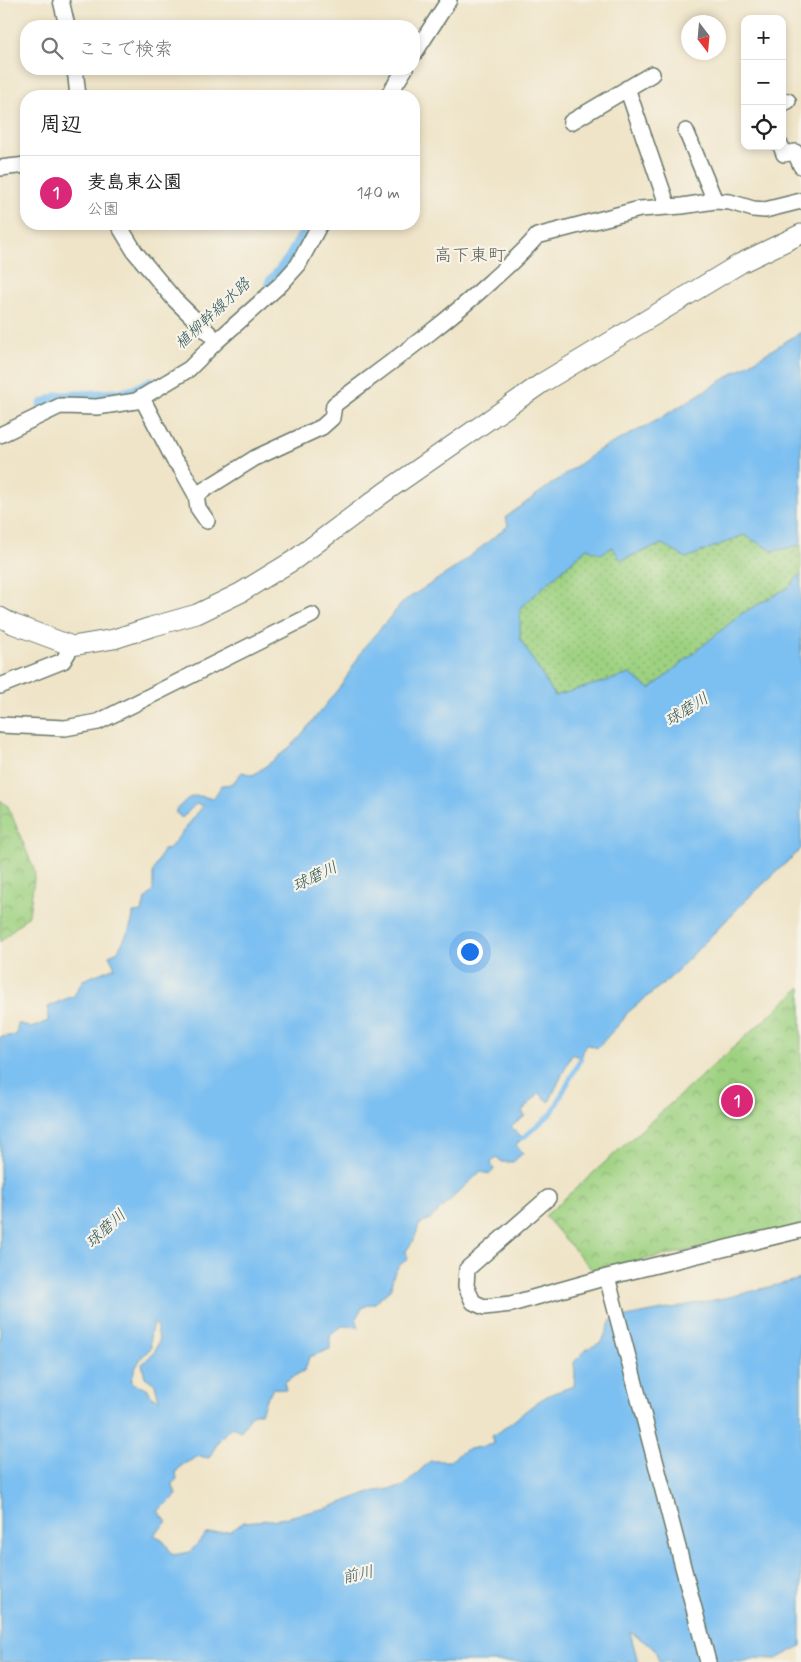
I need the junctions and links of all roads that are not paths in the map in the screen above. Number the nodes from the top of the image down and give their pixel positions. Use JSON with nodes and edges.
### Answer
{"nodes":[{"id":1,"x":61,"y":0,"type":"edge"},
{"id":2,"x":449,"y":0,"type":"edge"},
{"id":3,"x":66,"y":20,"type":"edge"},
{"id":4,"x":420,"y":45,"type":"edge"},
{"id":5,"x":652,"y":74,"type":"dead end"},
{"id":6,"x":76,"y":75,"type":"edge"},
{"id":7,"x":401,"y":75,"type":"edge"},
{"id":8,"x":627,"y":88,"type":"junction"},
{"id":9,"x":77,"y":90,"type":"edge"},
{"id":10,"x":392,"y":90,"type":"edge"},
{"id":11,"x":571,"y":122,"type":"dead end"},
{"id":12,"x":686,"y":131,"type":"dead end"},
{"id":13,"x":782,"y":150,"type":"edge"},
{"id":14,"x":20,"y":166,"type":"edge"},
{"id":15,"x":801,"y":166,"type":"edge"},
{"id":16,"x":0,"y":168,"type":"edge"},
{"id":17,"x":715,"y":201,"type":"junction"},
{"id":18,"x":801,"y":201,"type":"edge"},
{"id":19,"x":668,"y":207,"type":"junction"},
{"id":20,"x":122,"y":230,"type":"edge"},
{"id":21,"x":317,"y":230,"type":"edge"},
{"id":22,"x":801,"y":234,"type":"edge"},
{"id":23,"x":214,"y":338,"type":"junction"},
{"id":24,"x":142,"y":398,"type":"junction"},
{"id":25,"x":0,"y":435,"type":"edge"},
{"id":26,"x":196,"y":495,"type":"junction"},
{"id":27,"x":207,"y":521,"type":"dead end"},
{"id":28,"x":312,"y":614,"type":"dead end"},
{"id":29,"x":0,"y":617,"type":"edge"},
{"id":30,"x":72,"y":646,"type":"junction"},
{"id":31,"x":0,"y":686,"type":"edge"},
{"id":32,"x":0,"y":725,"type":"edge"},
{"id":33,"x":548,"y":1198,"type":"dead end"},
{"id":34,"x":801,"y":1230,"type":"edge"},
{"id":35,"x":607,"y":1277,"type":"junction"},
{"id":36,"x":708,"y":1662,"type":"edge"}],
"edges":[{"from":1,"to":3,"type":"street"},
{"from":2,"to":4,"type":"street"},
{"from":5,"to":8,"type":"street"},
{"from":6,"to":9,"type":"street"},
{"from":7,"to":10,"type":"street"},
{"from":8,"to":11,"type":"street"},
{"from":8,"to":19,"type":"street"},
{"from":12,"to":17,"type":"street"},
{"from":13,"to":15,"type":"street"},
{"from":14,"to":16,"type":"street"},
{"from":17,"to":18,"type":"street"},
{"from":17,"to":19,"type":"street"},
{"from":19,"to":26,"type":"street"},
{"from":20,"to":23,"type":"street"},
{"from":21,"to":23,"type":"street"},
{"from":22,"to":30,"type":"street"},
{"from":23,"to":24,"type":"street"},
{"from":24,"to":25,"type":"street"},
{"from":24,"to":26,"type":"street"},
{"from":26,"to":27,"type":"street"},
{"from":28,"to":32,"type":"street"},
{"from":29,"to":30,"type":"street"},
{"from":30,"to":31,"type":"street"},
{"from":33,"to":35,"type":"street"},
{"from":34,"to":35,"type":"street"},
{"from":35,"to":36,"type":"street"}]}
